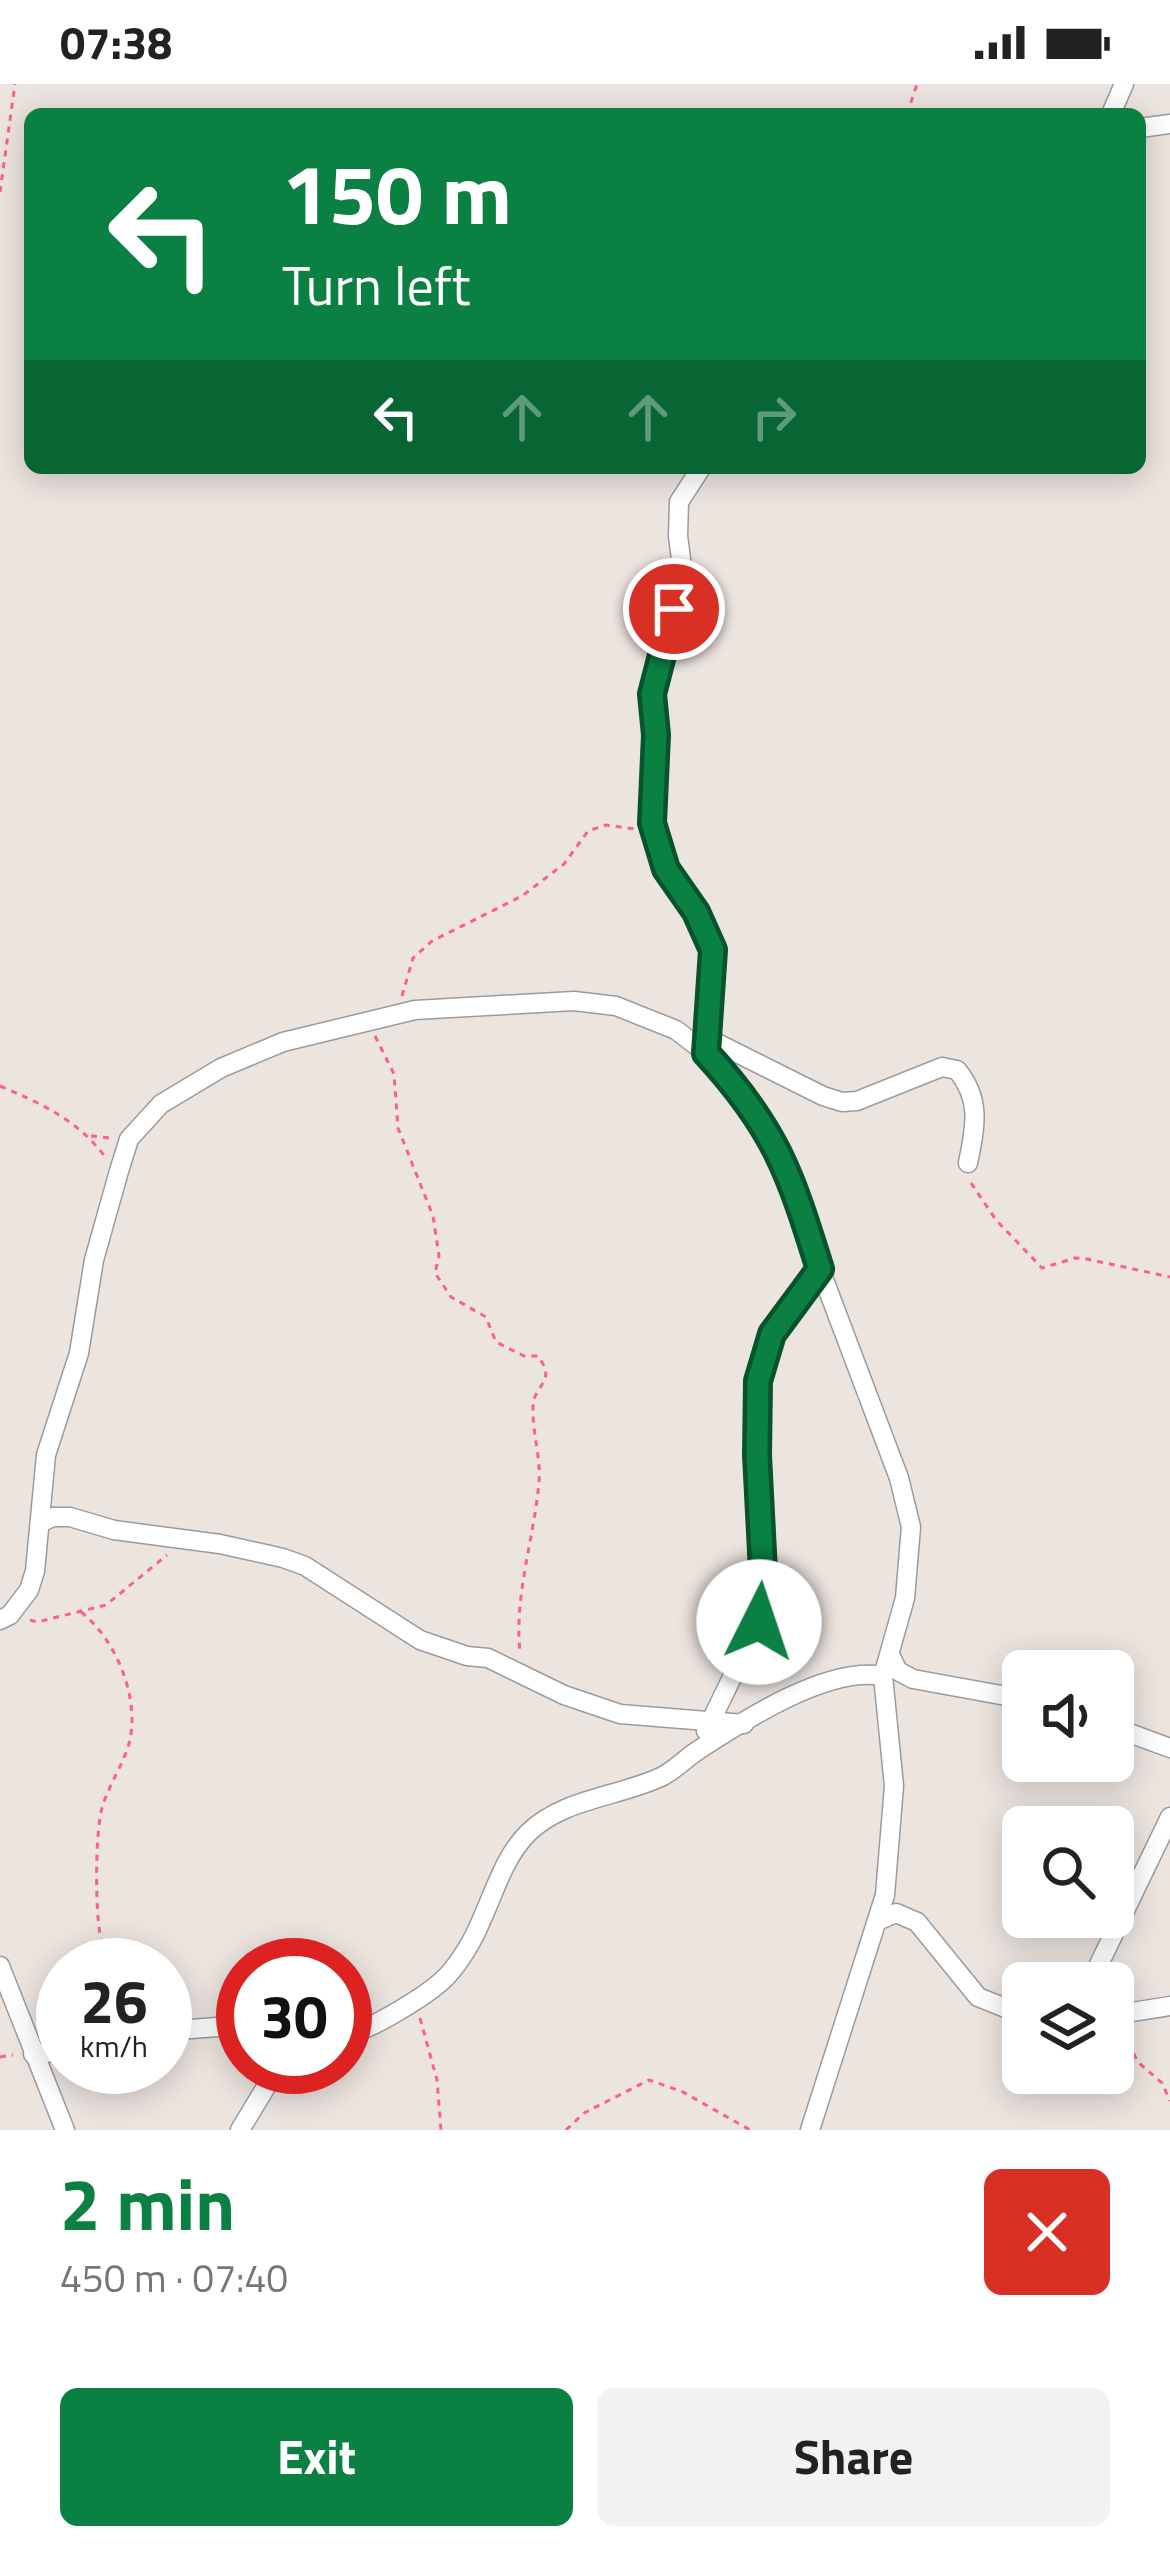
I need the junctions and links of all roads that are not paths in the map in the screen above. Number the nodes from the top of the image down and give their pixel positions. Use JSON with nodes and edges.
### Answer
{"nodes":[{"id":1,"x":697,"y":474,"type":"edge"},
{"id":2,"x":706,"y":1046,"type":"junction"},
{"id":3,"x":968,"y":1163,"type":"road end"},
{"id":4,"x":820,"y":1269,"type":"junction"},
{"id":5,"x":42,"y":1522,"type":"junction"},
{"id":6,"x":5,"y":1617,"type":"edge"},
{"id":7,"x":891,"y":1657,"type":"junction"},
{"id":8,"x":883,"y":1676,"type":"junction"},
{"id":9,"x":1002,"y":1695,"type":"edge"},
{"id":10,"x":710,"y":1723,"type":"junction"},
{"id":11,"x":744,"y":1724,"type":"junction"},
{"id":12,"x":1134,"y":1735,"type":"edge"},
{"id":13,"x":1170,"y":1748,"type":"edge"},
{"id":14,"x":698,"y":1750,"type":"junction"},
{"id":15,"x":1170,"y":1817,"type":"edge"},
{"id":16,"x":888,"y":1917,"type":"junction"},
{"id":17,"x":1100,"y":1962,"type":"edge"},
{"id":18,"x":0,"y":1966,"type":"edge"},
{"id":19,"x":1170,"y":2006,"type":"edge"},
{"id":20,"x":1002,"y":2007,"type":"edge"},
{"id":21,"x":1134,"y":2015,"type":"edge"},
{"id":22,"x":372,"y":2026,"type":"edge"},
{"id":23,"x":33,"y":2054,"type":"junction"},
{"id":24,"x":36,"y":2054,"type":"edge"},
{"id":25,"x":260,"y":2094,"type":"edge"},
{"id":26,"x":64,"y":2130,"type":"edge"},
{"id":27,"x":240,"y":2130,"type":"edge"},
{"id":28,"x":810,"y":2130,"type":"edge"}],
"edges":[{"from":1,"to":2,"type":"street"},
{"from":2,"to":3,"type":"street"},
{"from":2,"to":4,"type":"street"},
{"from":2,"to":5,"type":"street"},
{"from":4,"to":7,"type":"street"},
{"from":4,"to":10,"type":"street"},
{"from":5,"to":6,"type":"street"},
{"from":5,"to":10,"type":"street"},
{"from":7,"to":8,"type":"street"},
{"from":7,"to":9,"type":"street"},
{"from":8,"to":11,"type":"street"},
{"from":8,"to":16,"type":"street"},
{"from":10,"to":11,"type":"street"},
{"from":10,"to":14,"type":"street"},
{"from":11,"to":14,"type":"street"},
{"from":12,"to":13,"type":"street"},
{"from":14,"to":22,"type":"street"},
{"from":15,"to":17,"type":"street"},
{"from":16,"to":20,"type":"street"},
{"from":16,"to":28,"type":"street"},
{"from":18,"to":23,"type":"street"},
{"from":19,"to":21,"type":"street"},
{"from":23,"to":24,"type":"street"},
{"from":23,"to":26,"type":"street"},
{"from":25,"to":27,"type":"street"}]}
